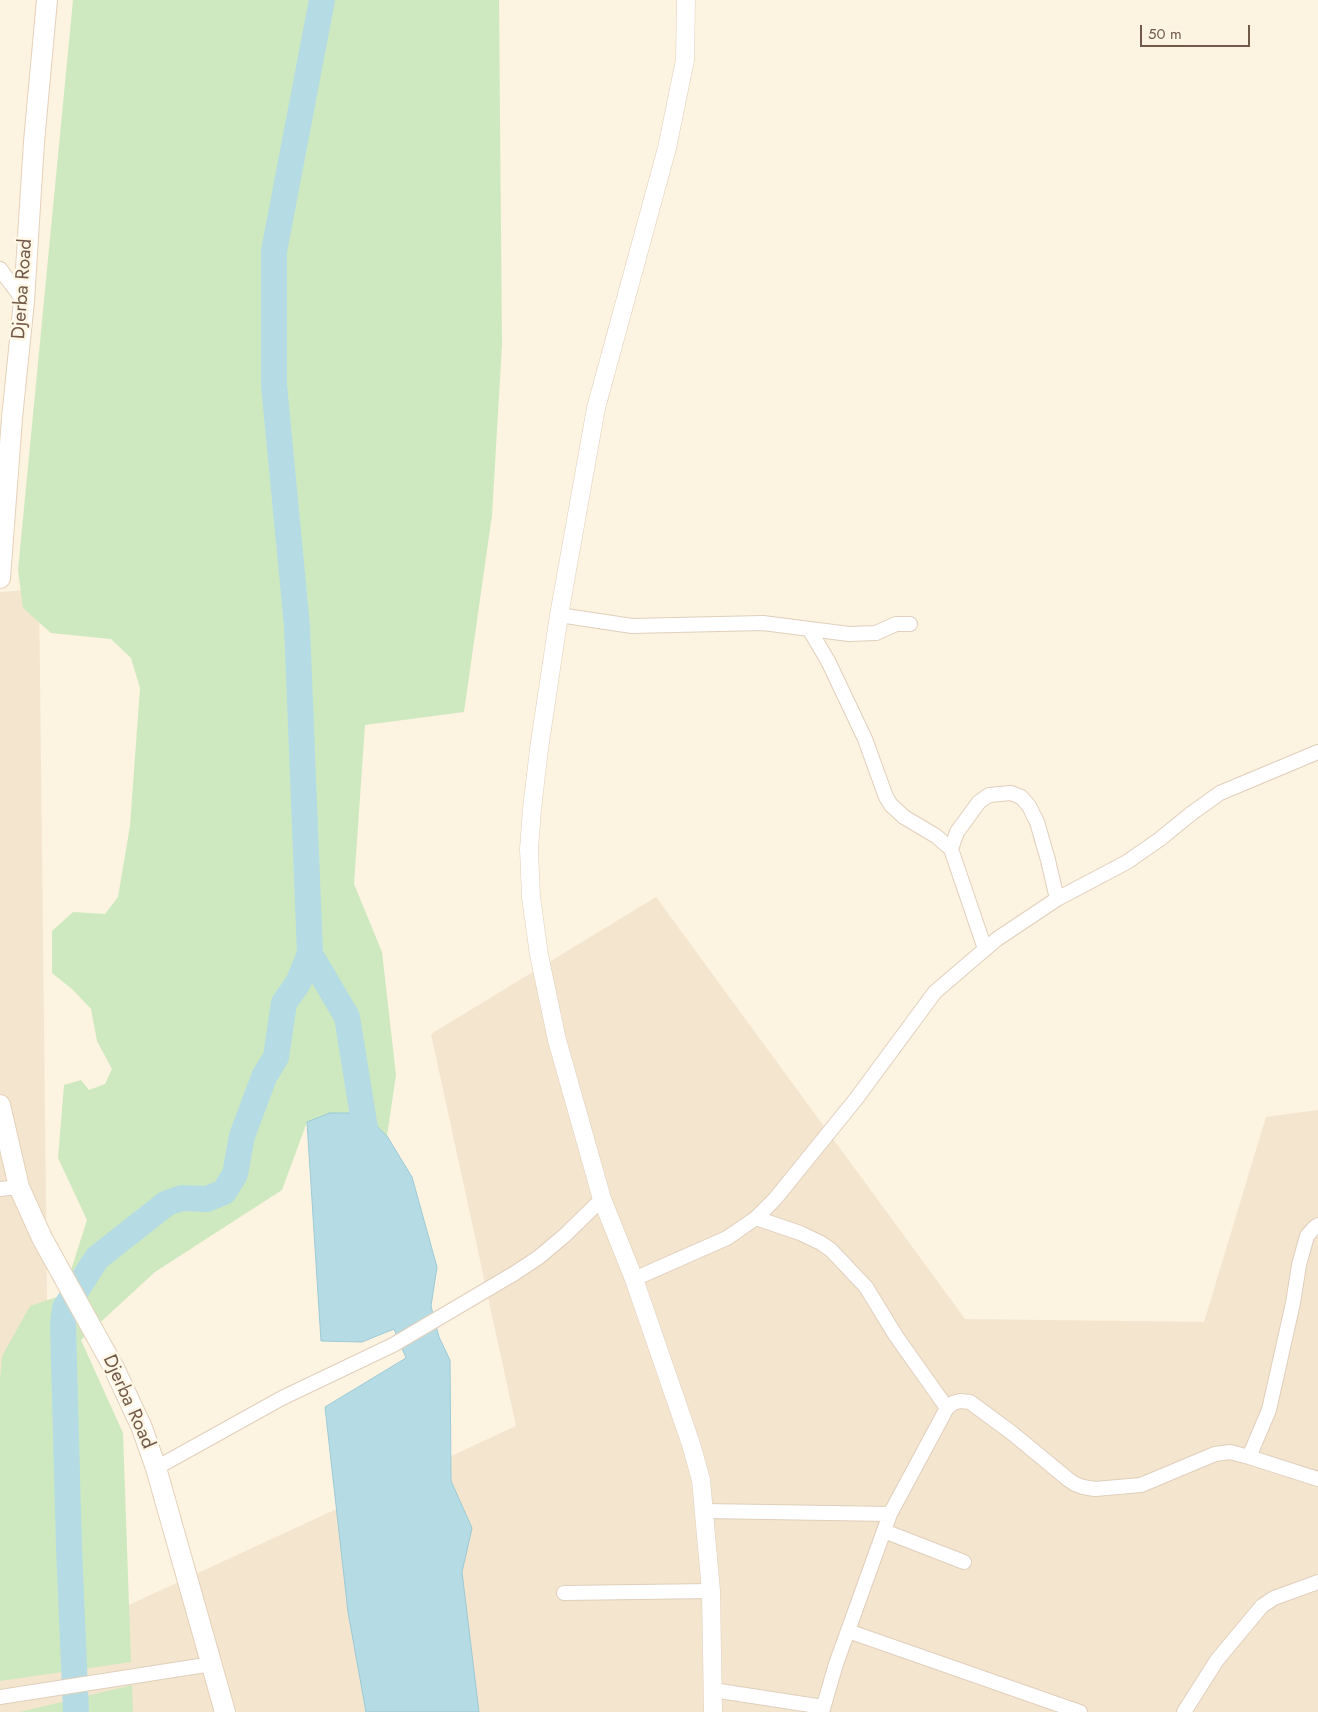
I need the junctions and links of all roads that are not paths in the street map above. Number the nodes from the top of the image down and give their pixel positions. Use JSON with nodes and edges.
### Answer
{"nodes":[{"id":1,"x":46,"y":0,"type":"edge"},
{"id":2,"x":686,"y":0,"type":"edge"},
{"id":3,"x":0,"y":269,"type":"edge"},
{"id":4,"x":24,"y":301,"type":"junction"},
{"id":5,"x":2,"y":528,"type":"edge"},
{"id":6,"x":0,"y":578,"type":"edge"},
{"id":7,"x":559,"y":614,"type":"junction"},
{"id":8,"x":910,"y":624,"type":"dead end"},
{"id":9,"x":809,"y":629,"type":"junction"},
{"id":10,"x":1318,"y":752,"type":"edge"},
{"id":11,"x":952,"y":849,"type":"junction"},
{"id":12,"x":1057,"y":899,"type":"junction"},
{"id":13,"x":985,"y":949,"type":"junction"},
{"id":14,"x":0,"y":1105,"type":"edge"},
{"id":15,"x":9,"y":1188,"type":"edge"},
{"id":16,"x":602,"y":1199,"type":"junction"},
{"id":17,"x":756,"y":1218,"type":"junction"},
{"id":18,"x":1318,"y":1225,"type":"edge"},
{"id":19,"x":634,"y":1280,"type":"junction"},
{"id":20,"x":947,"y":1408,"type":"junction"},
{"id":21,"x":1249,"y":1457,"type":"junction"},
{"id":22,"x":156,"y":1468,"type":"junction"},
{"id":23,"x":1318,"y":1479,"type":"edge"},
{"id":24,"x":705,"y":1511,"type":"junction"},
{"id":25,"x":890,"y":1514,"type":"junction"},
{"id":26,"x":884,"y":1531,"type":"junction"},
{"id":27,"x":964,"y":1562,"type":"dead end"},
{"id":28,"x":1318,"y":1582,"type":"edge"},
{"id":29,"x":711,"y":1591,"type":"junction"},
{"id":30,"x":564,"y":1593,"type":"dead end"},
{"id":31,"x":848,"y":1631,"type":"junction"},
{"id":32,"x":212,"y":1664,"type":"junction"},
{"id":33,"x":713,"y":1690,"type":"junction"},
{"id":34,"x":0,"y":1697,"type":"edge"},
{"id":35,"x":823,"y":1710,"type":"edge"},
{"id":36,"x":225,"y":1712,"type":"edge"},
{"id":37,"x":713,"y":1712,"type":"edge"},
{"id":38,"x":1080,"y":1712,"type":"edge"},
{"id":39,"x":1184,"y":1712,"type":"edge"}],
"edges":[{"from":1,"to":4,"type":"main road","name":"Djerba Road"},
{"from":2,"to":7,"type":"street"},
{"from":3,"to":4,"type":"street"},
{"from":4,"to":5,"type":"main road","name":"Djerba Road"},
{"from":5,"to":6,"type":"main road","name":"Djerba Road"},
{"from":7,"to":9,"type":"street"},
{"from":7,"to":16,"type":"street"},
{"from":8,"to":9,"type":"street"},
{"from":9,"to":11,"type":"street"},
{"from":10,"to":12,"type":"street"},
{"from":11,"to":12,"type":"street"},
{"from":11,"to":13,"type":"street"},
{"from":12,"to":13,"type":"street"},
{"from":13,"to":17,"type":"street"},
{"from":14,"to":15,"type":"main road","name":"Djerba Road"},
{"from":15,"to":22,"type":"main road","name":"Djerba Road"},
{"from":16,"to":19,"type":"street"},
{"from":16,"to":22,"type":"street"},
{"from":17,"to":19,"type":"street"},
{"from":17,"to":20,"type":"street"},
{"from":18,"to":21,"type":"street"},
{"from":19,"to":24,"type":"street"},
{"from":20,"to":21,"type":"street"},
{"from":20,"to":25,"type":"street"},
{"from":21,"to":23,"type":"street"},
{"from":22,"to":32,"type":"main road","name":"Djerba Road"},
{"from":24,"to":25,"type":"street"},
{"from":24,"to":29,"type":"street"},
{"from":25,"to":26,"type":"street"},
{"from":26,"to":27,"type":"street"},
{"from":26,"to":31,"type":"street"},
{"from":28,"to":39,"type":"street"},
{"from":29,"to":30,"type":"street"},
{"from":29,"to":33,"type":"street"},
{"from":31,"to":35,"type":"street"},
{"from":31,"to":38,"type":"street"},
{"from":32,"to":34,"type":"street"},
{"from":32,"to":36,"type":"main road","name":"Djerba Road"},
{"from":33,"to":35,"type":"street"},
{"from":33,"to":37,"type":"street"}]}
